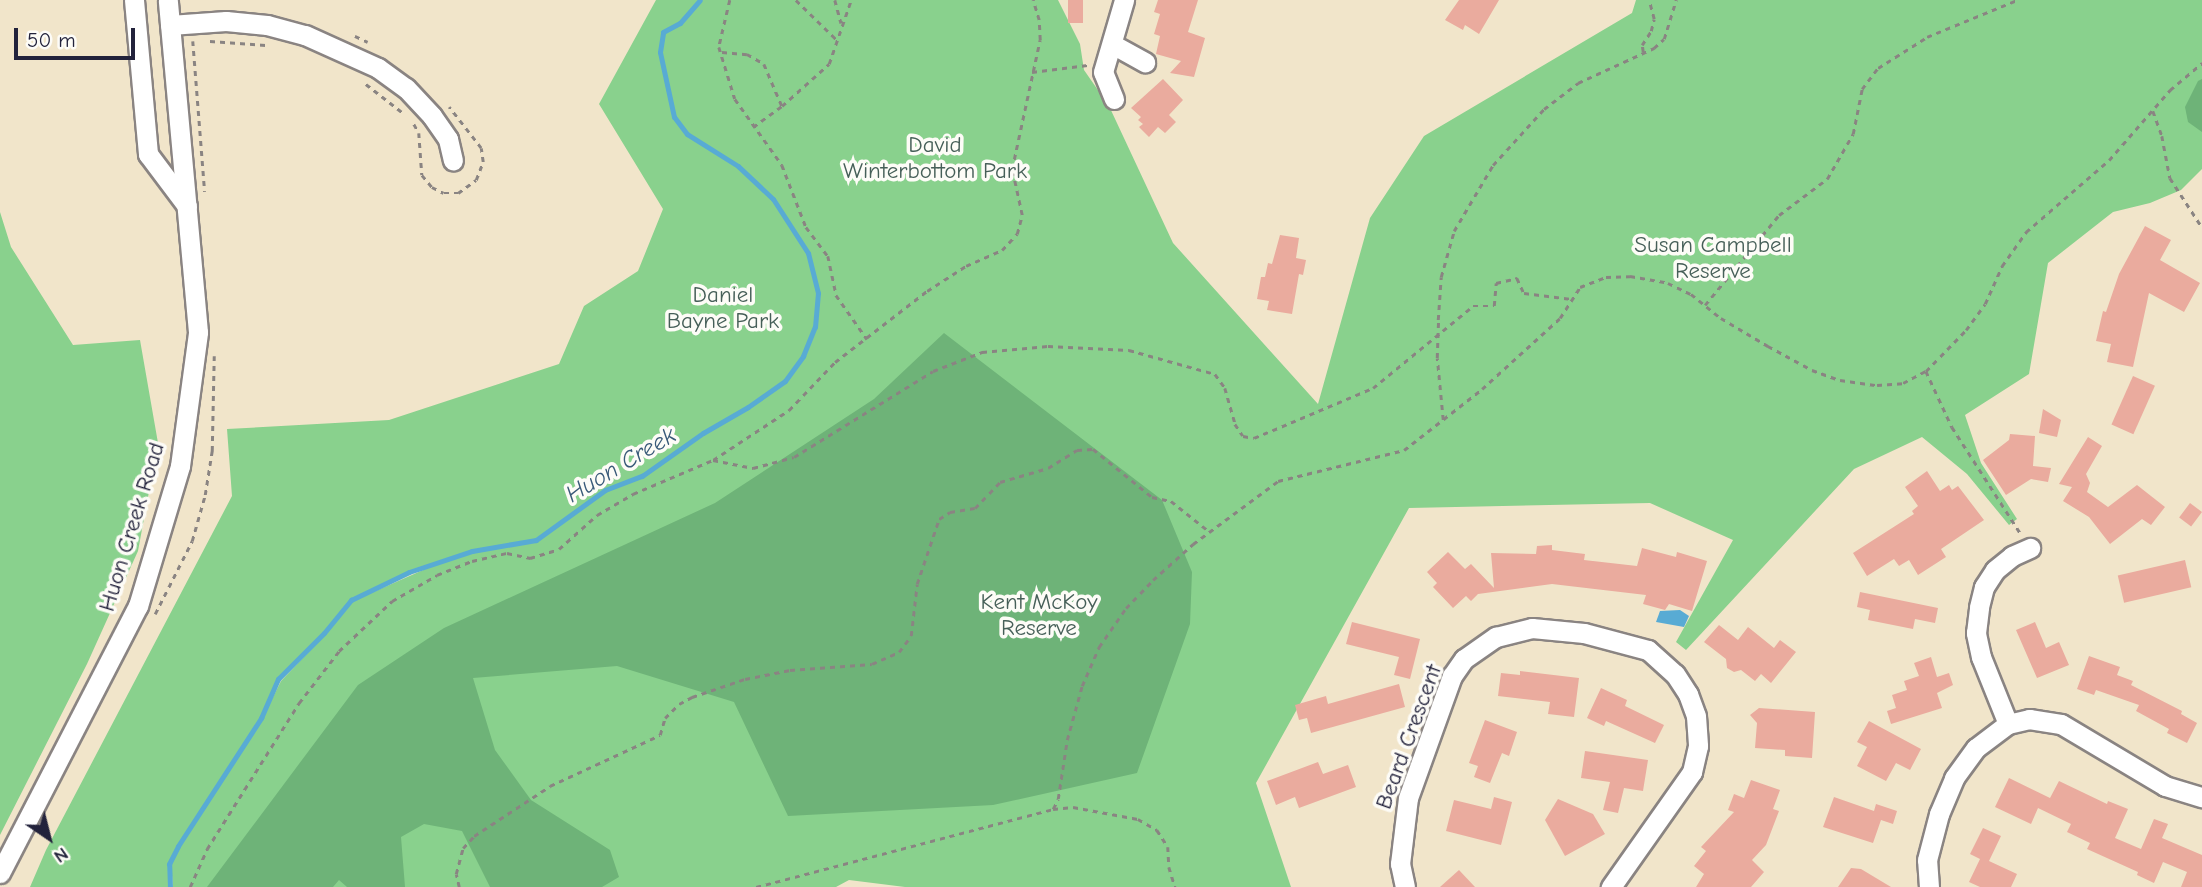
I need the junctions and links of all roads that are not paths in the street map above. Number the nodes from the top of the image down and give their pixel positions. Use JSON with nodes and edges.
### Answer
{"nodes":[{"id":1,"x":135,"y":0,"type":"edge"},
{"id":2,"x":168,"y":0,"type":"edge"},
{"id":3,"x":1124,"y":0,"type":"edge"},
{"id":4,"x":170,"y":25,"type":"junction"},
{"id":5,"x":1109,"y":53,"type":"junction"},
{"id":6,"x":1145,"y":62,"type":"dead end"},
{"id":7,"x":1114,"y":99,"type":"dead end"},
{"id":8,"x":453,"y":160,"type":"dead end"},
{"id":9,"x":188,"y":207,"type":"junction"},
{"id":10,"x":2030,"y":548,"type":"road end"},
{"id":11,"x":2008,"y":724,"type":"junction"},
{"id":12,"x":2202,"y":797,"type":"edge"},
{"id":13,"x":0,"y":873,"type":"edge"},
{"id":14,"x":1405,"y":887,"type":"edge"},
{"id":15,"x":1611,"y":887,"type":"edge"},
{"id":16,"x":1928,"y":887,"type":"edge"}],
"edges":[{"from":1,"to":9,"type":"street"},
{"from":2,"to":4,"type":"street","name":"Huon Creek Road"},
{"from":3,"to":5,"type":"street"},
{"from":4,"to":8,"type":"street"},
{"from":4,"to":9,"type":"street","name":"Huon Creek Road"},
{"from":5,"to":6,"type":"street"},
{"from":5,"to":7,"type":"street"},
{"from":9,"to":13,"type":"street","name":"Huon Creek Road"},
{"from":10,"to":11,"type":"street"},
{"from":11,"to":12,"type":"street"},
{"from":11,"to":16,"type":"street"},
{"from":14,"to":15,"type":"street","name":"Beard Crescent"}]}
